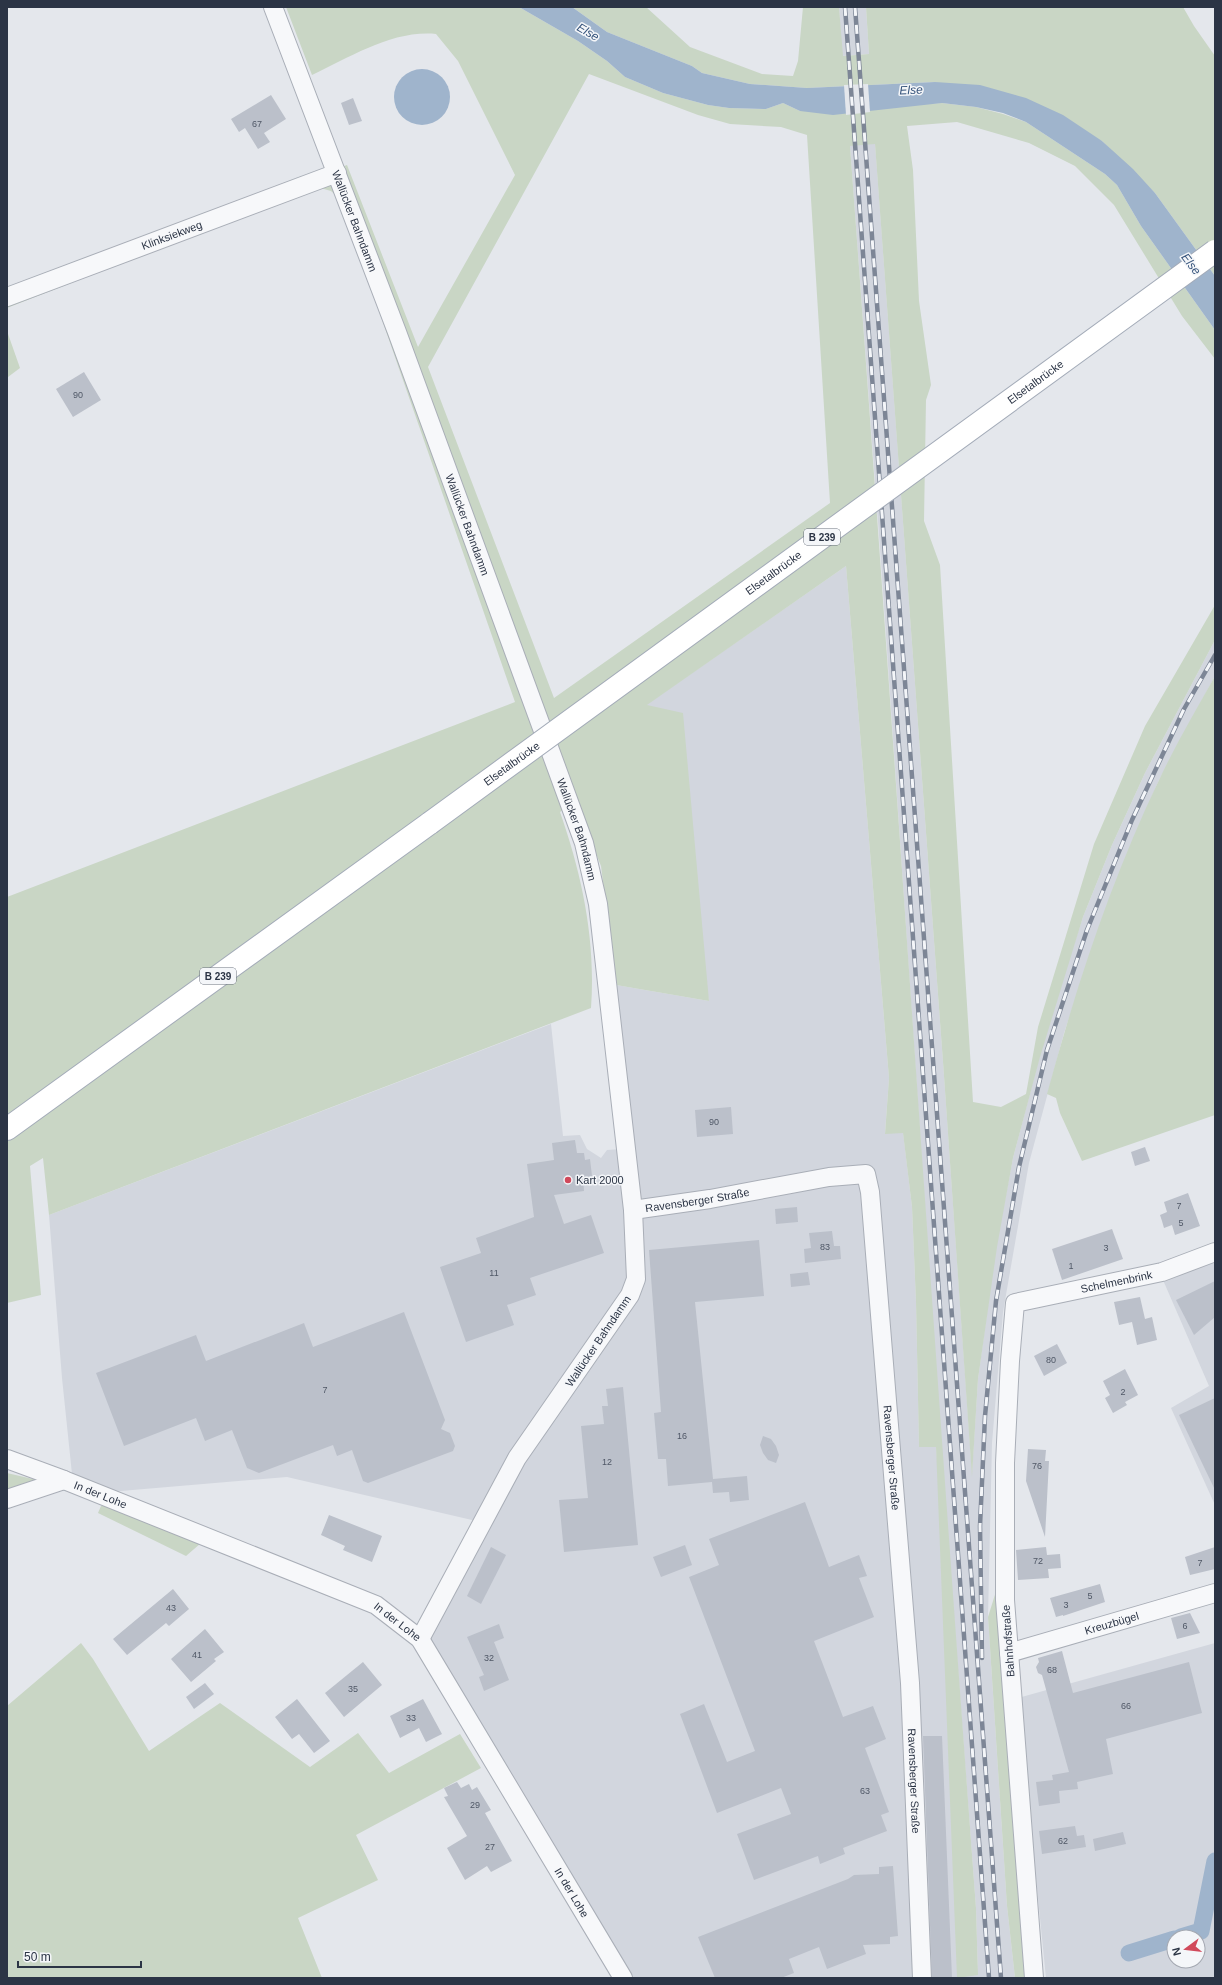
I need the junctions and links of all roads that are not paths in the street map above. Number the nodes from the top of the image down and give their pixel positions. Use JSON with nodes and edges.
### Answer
{"nodes":[{"id":1,"x":273,"y":7,"type":"edge"},
{"id":2,"x":337,"y":173,"type":"junction"},
{"id":3,"x":1215,"y":251,"type":"edge"},
{"id":4,"x":7,"y":297,"type":"edge"},
{"id":5,"x":7,"y":1129,"type":"edge"},
{"id":6,"x":633,"y":1210,"type":"junction"},
{"id":7,"x":1215,"y":1252,"type":"edge"},
{"id":8,"x":1015,"y":1303,"type":"joint"},
{"id":9,"x":7,"y":1459,"type":"edge"},
{"id":10,"x":64,"y":1480,"type":"junction"},
{"id":11,"x":7,"y":1499,"type":"edge"},
{"id":12,"x":1215,"y":1593,"type":"edge"},
{"id":13,"x":420,"y":1639,"type":"junction"},
{"id":14,"x":1009,"y":1653,"type":"junction"},
{"id":15,"x":623,"y":1978,"type":"edge"},
{"id":16,"x":922,"y":1978,"type":"edge"},
{"id":17,"x":1034,"y":1978,"type":"edge"}],
"edges":[{"from":1,"to":2,"type":"street","name":"Wallücker Bahndamm"},
{"from":2,"to":4,"type":"street","name":"Klinksiekweg"},
{"from":2,"to":6,"type":"street","name":"Wallücker Bahndamm"},
{"from":3,"to":5,"type":"main road","name":"Elsetalbrücke","number":"B 239","bridge":true},
{"from":6,"to":13,"type":"street","name":"Wallücker Bahndamm"},
{"from":6,"to":16,"type":"street","name":"Ravensberger Straße"},
{"from":7,"to":8,"type":"street","name":"Schelmenbrink"},
{"from":8,"to":14,"type":"street","name":"Bahnhofstraße"},
{"from":9,"to":10,"type":"street","name":"In der Lohe"},
{"from":10,"to":11,"type":"street"},
{"from":10,"to":13,"type":"street","name":"In der Lohe"},
{"from":12,"to":14,"type":"street","name":"Kreuzbügel"},
{"from":13,"to":15,"type":"street","name":"In der Lohe"},
{"from":14,"to":17,"type":"street","name":"Bahnhofstraße"}]}
